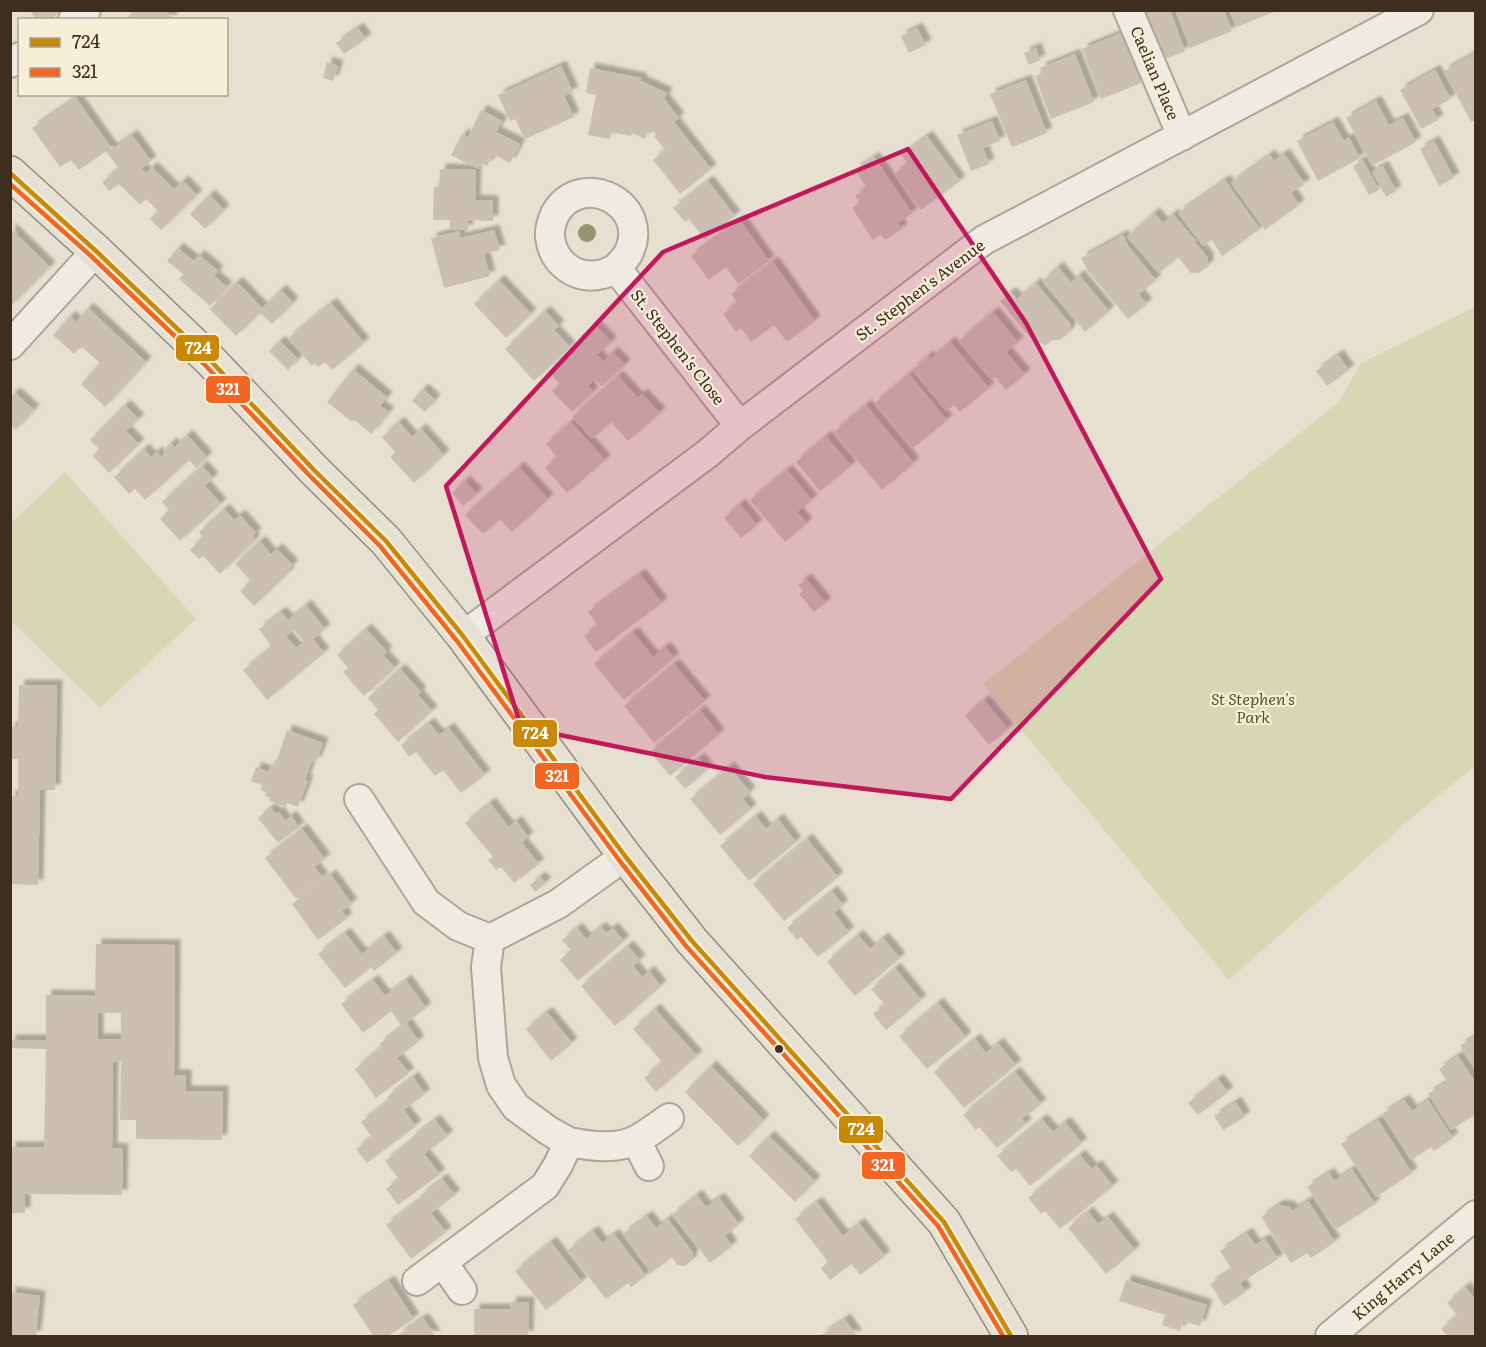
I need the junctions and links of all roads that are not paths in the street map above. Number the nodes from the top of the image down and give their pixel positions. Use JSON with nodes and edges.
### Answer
{"nodes":[{"id":1,"x":1128,"y":10,"type":"edge"},
{"id":2,"x":1419,"y":10,"type":"edge"},
{"id":3,"x":1182,"y":136,"type":"junction"},
{"id":4,"x":10,"y":173,"type":"edge"},
{"id":5,"x":96,"y":251,"type":"junction"},
{"id":6,"x":616,"y":268,"type":"dead end"},
{"id":7,"x":10,"y":345,"type":"edge"},
{"id":8,"x":740,"y":426,"type":"junction"},
{"id":9,"x":463,"y":636,"type":"junction"},
{"id":10,"x":359,"y":799,"type":"dead end"},
{"id":11,"x":625,"y":856,"type":"junction"},
{"id":12,"x":490,"y":939,"type":"junction"},
{"id":13,"x":669,"y":1118,"type":"dead end"},
{"id":14,"x":636,"y":1140,"type":"junction"},
{"id":15,"x":569,"y":1142,"type":"junction"},
{"id":16,"x":649,"y":1166,"type":"dead end"},
{"id":17,"x":1476,"y":1215,"type":"edge"},
{"id":18,"x":443,"y":1263,"type":"junction"},
{"id":19,"x":417,"y":1281,"type":"dead end"},
{"id":20,"x":462,"y":1290,"type":"dead end"},
{"id":21,"x":1011,"y":1336,"type":"edge"},
{"id":22,"x":1330,"y":1336,"type":"edge"}],
"edges":[{"from":1,"to":3,"type":"street","name":"Caelian Place"},
{"from":2,"to":3,"type":"street","name":"St. Stephen's Avenue"},
{"from":3,"to":8,"type":"street","name":"St. Stephen's Avenue"},
{"from":4,"to":5,"type":"main road"},
{"from":5,"to":7,"type":"street"},
{"from":5,"to":9,"type":"main road"},
{"from":6,"to":8,"type":"street","name":"St. Stephen's Close"},
{"from":8,"to":9,"type":"street","name":"St. Stephen's Avenue"},
{"from":9,"to":11,"type":"main road"},
{"from":10,"to":12,"type":"street"},
{"from":11,"to":12,"type":"street"},
{"from":11,"to":21,"type":"main road"},
{"from":12,"to":15,"type":"street"},
{"from":13,"to":14,"type":"street"},
{"from":14,"to":15,"type":"street"},
{"from":14,"to":16,"type":"street"},
{"from":15,"to":18,"type":"street"},
{"from":17,"to":22,"type":"street","name":"King Harry Lane"},
{"from":18,"to":19,"type":"street"},
{"from":18,"to":20,"type":"street"}]}
